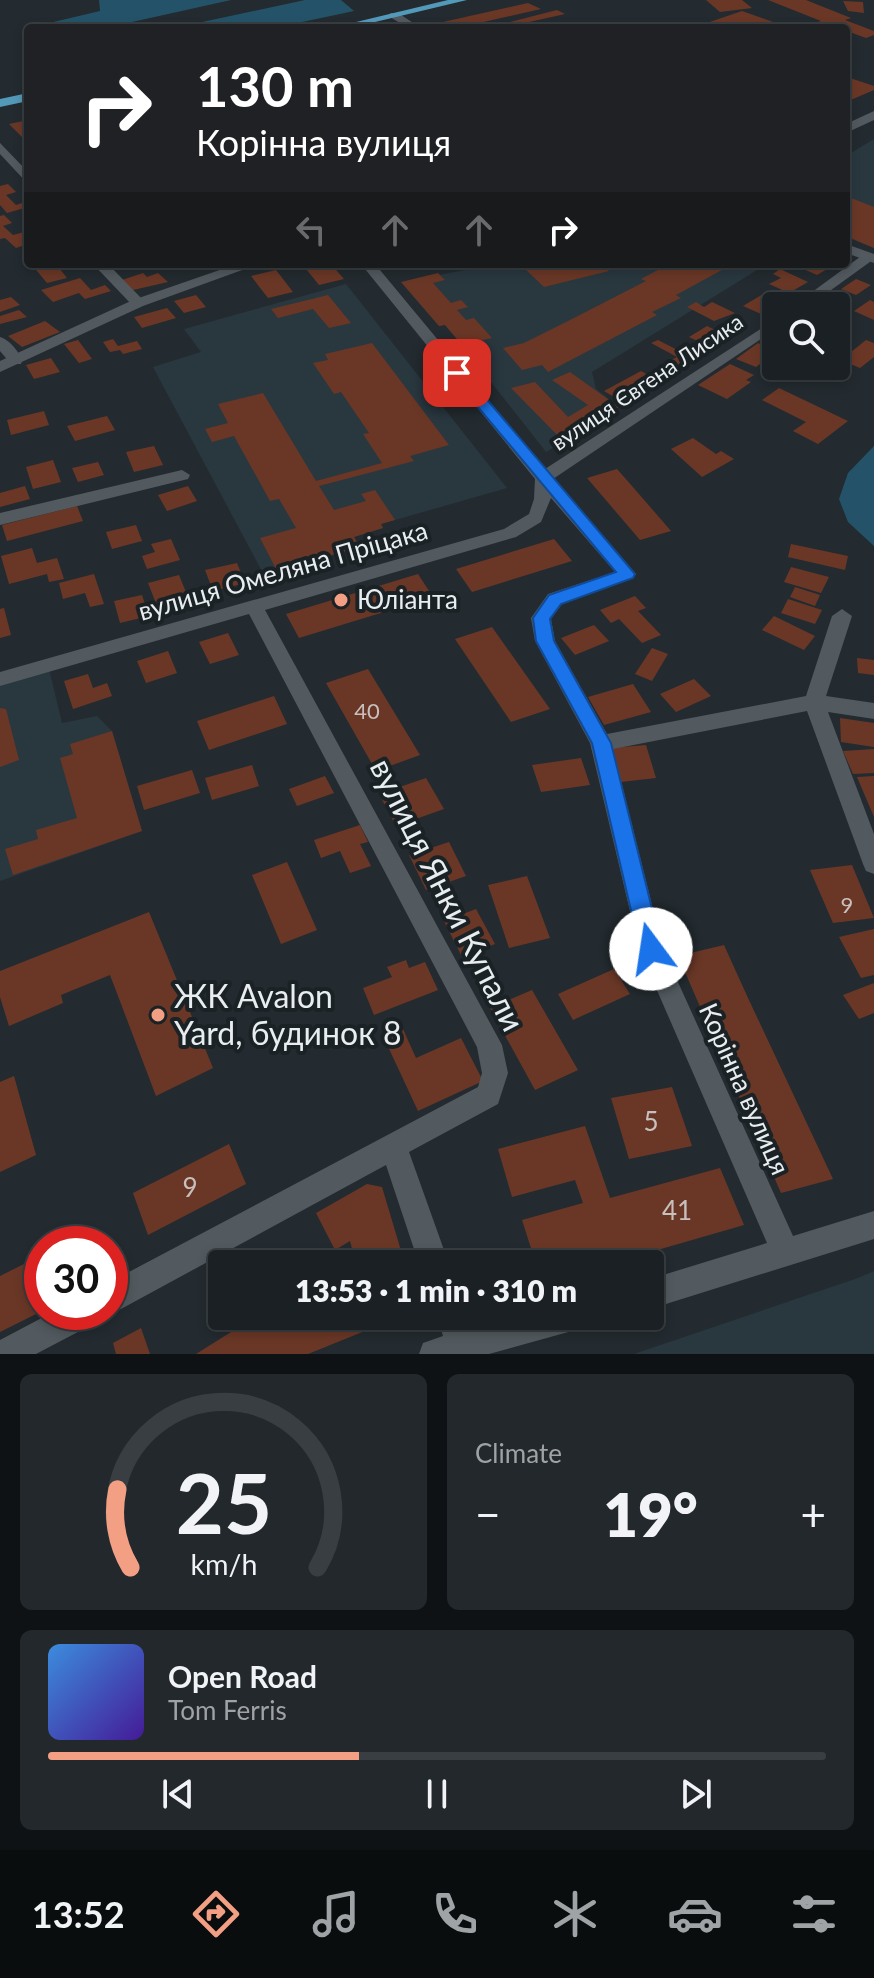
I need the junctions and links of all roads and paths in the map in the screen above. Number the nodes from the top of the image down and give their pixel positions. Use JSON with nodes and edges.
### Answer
{"nodes":[{"id":1,"x":462,"y":0,"type":"edge"},
{"id":2,"x":394,"y":15,"type":"junction"},
{"id":3,"x":354,"y":24,"type":"edge"},
{"id":4,"x":409,"y":24,"type":"edge"},
{"id":5,"x":24,"y":98,"type":"edge"},
{"id":6,"x":0,"y":103,"type":"edge"},
{"id":7,"x":874,"y":115,"type":"edge"},
{"id":8,"x":850,"y":127,"type":"edge"},
{"id":9,"x":0,"y":146,"type":"edge"},
{"id":10,"x":24,"y":175,"type":"edge"},
{"id":11,"x":850,"y":250,"type":"edge"},
{"id":12,"x":871,"y":258,"type":"edge"},
{"id":13,"x":104,"y":268,"type":"edge"},
{"id":14,"x":240,"y":268,"type":"edge"},
{"id":15,"x":371,"y":268,"type":"edge"},
{"id":16,"x":821,"y":292,"type":"edge"},
{"id":17,"x":138,"y":303,"type":"junction"},
{"id":18,"x":762,"y":332,"type":"edge"},
{"id":19,"x":0,"y":341,"type":"edge"},
{"id":20,"x":8,"y":364,"type":"edge"},
{"id":21,"x":182,"y":475,"type":"dead end"},
{"id":22,"x":543,"y":478,"type":"junction"},
{"id":23,"x":0,"y":519,"type":"edge"},
{"id":24,"x":254,"y":606,"type":"junction"},
{"id":25,"x":842,"y":616,"type":"dead end"},
{"id":26,"x":0,"y":679,"type":"edge"},
{"id":27,"x":814,"y":702,"type":"junction"},
{"id":28,"x":874,"y":711,"type":"edge"},
{"id":29,"x":601,"y":743,"type":"junction"},
{"id":30,"x":874,"y":864,"type":"edge"},
{"id":31,"x":394,"y":1148,"type":"junction"},
{"id":32,"x":874,"y":1225,"type":"edge"},
{"id":33,"x":429,"y":1250,"type":"edge"},
{"id":34,"x":786,"y":1254,"type":"junction"},
{"id":35,"x":128,"y":1288,"type":"edge"},
{"id":36,"x":664,"y":1290,"type":"edge"},
{"id":37,"x":50,"y":1330,"type":"edge"},
{"id":38,"x":453,"y":1330,"type":"edge"},
{"id":39,"x":526,"y":1330,"type":"edge"},
{"id":40,"x":454,"y":1352,"type":"edge"},
{"id":41,"x":5,"y":1354,"type":"edge"}],
"edges":[{"from":1,"to":2,"type":"main road"},
{"from":2,"to":3,"type":"main road"},
{"from":2,"to":4,"type":"street"},
{"from":5,"to":6,"type":"main road"},
{"from":7,"to":8,"type":"street"},
{"from":9,"to":10,"type":"street"},
{"from":11,"to":12,"type":"street"},
{"from":12,"to":16,"type":"street"},
{"from":13,"to":17,"type":"street"},
{"from":14,"to":17,"type":"street"},
{"from":15,"to":22,"type":"street"},
{"from":17,"to":20,"type":"street"},
{"from":18,"to":22,"type":"street","name":"вулиця Євгена Лисика"},
{"from":19,"to":20,"type":"street"},
{"from":21,"to":23,"type":"street"},
{"from":22,"to":24,"type":"street","name":"вулиця Омеляна Пріцака"},
{"from":22,"to":29,"type":"street","name":"Корінна вулиця"},
{"from":24,"to":26,"type":"street","name":"вулиця Омеляна Пріцака"},
{"from":24,"to":31,"type":"street","name":"вулиця Янки Купали"},
{"from":25,"to":27,"type":"street"},
{"from":27,"to":28,"type":"street"},
{"from":27,"to":29,"type":"street"},
{"from":27,"to":30,"type":"street"},
{"from":29,"to":34,"type":"street","name":"Корінна вулиця"},
{"from":31,"to":33,"type":"street"},
{"from":31,"to":35,"type":"street","name":"вулиця Янки Купали"},
{"from":32,"to":34,"type":"street"},
{"from":34,"to":36,"type":"street"},
{"from":37,"to":41,"type":"street"},
{"from":38,"to":40,"type":"street"},
{"from":39,"to":40,"type":"street"}]}
